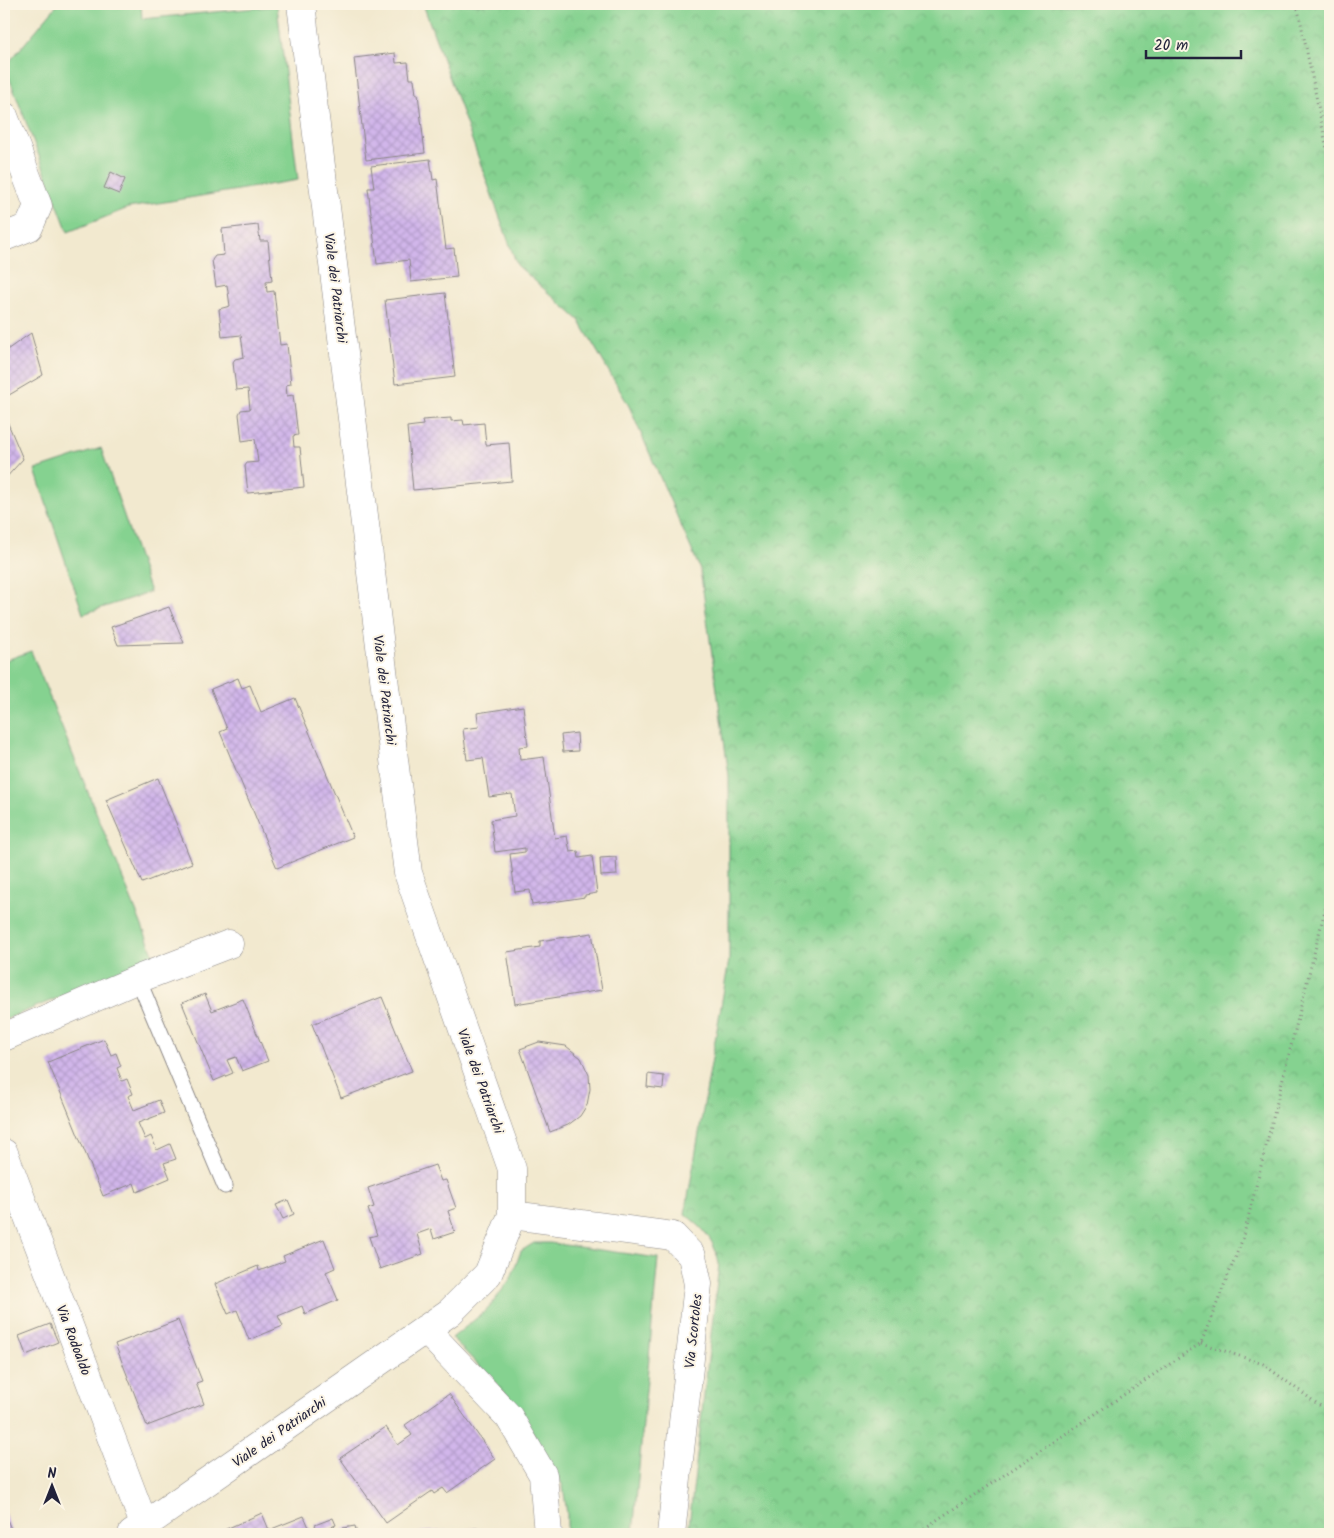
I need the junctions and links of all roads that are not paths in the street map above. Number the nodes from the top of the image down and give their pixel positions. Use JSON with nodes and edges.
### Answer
{"nodes":[{"id":1,"x":300,"y":4,"type":"edge"},
{"id":2,"x":4,"y":116,"type":"edge"},
{"id":3,"x":4,"y":237,"type":"edge"},
{"id":4,"x":229,"y":944,"type":"dead end"},
{"id":5,"x":138,"y":979,"type":"junction"},
{"id":6,"x":4,"y":1037,"type":"edge"},
{"id":7,"x":4,"y":1153,"type":"edge"},
{"id":8,"x":225,"y":1186,"type":"dead end"},
{"id":9,"x":512,"y":1215,"type":"junction"},
{"id":10,"x":425,"y":1329,"type":"junction"},
{"id":11,"x":139,"y":1530,"type":"edge"},
{"id":12,"x":548,"y":1534,"type":"edge"},
{"id":13,"x":671,"y":1534,"type":"edge"}],
"edges":[{"from":1,"to":9,"type":"street","name":"Viale dei Patriarchi"},
{"from":2,"to":3,"type":"street"},
{"from":4,"to":5,"type":"street"},
{"from":5,"to":6,"type":"street"},
{"from":5,"to":8,"type":"lane"},
{"from":7,"to":11,"type":"street","name":"Via Rodoaldo"},
{"from":9,"to":10,"type":"street","name":"Viale dei Patriarchi"},
{"from":9,"to":13,"type":"street","name":"Via Scortoles"},
{"from":10,"to":11,"type":"street","name":"Viale dei Patriarchi"},
{"from":10,"to":12,"type":"street"}]}
